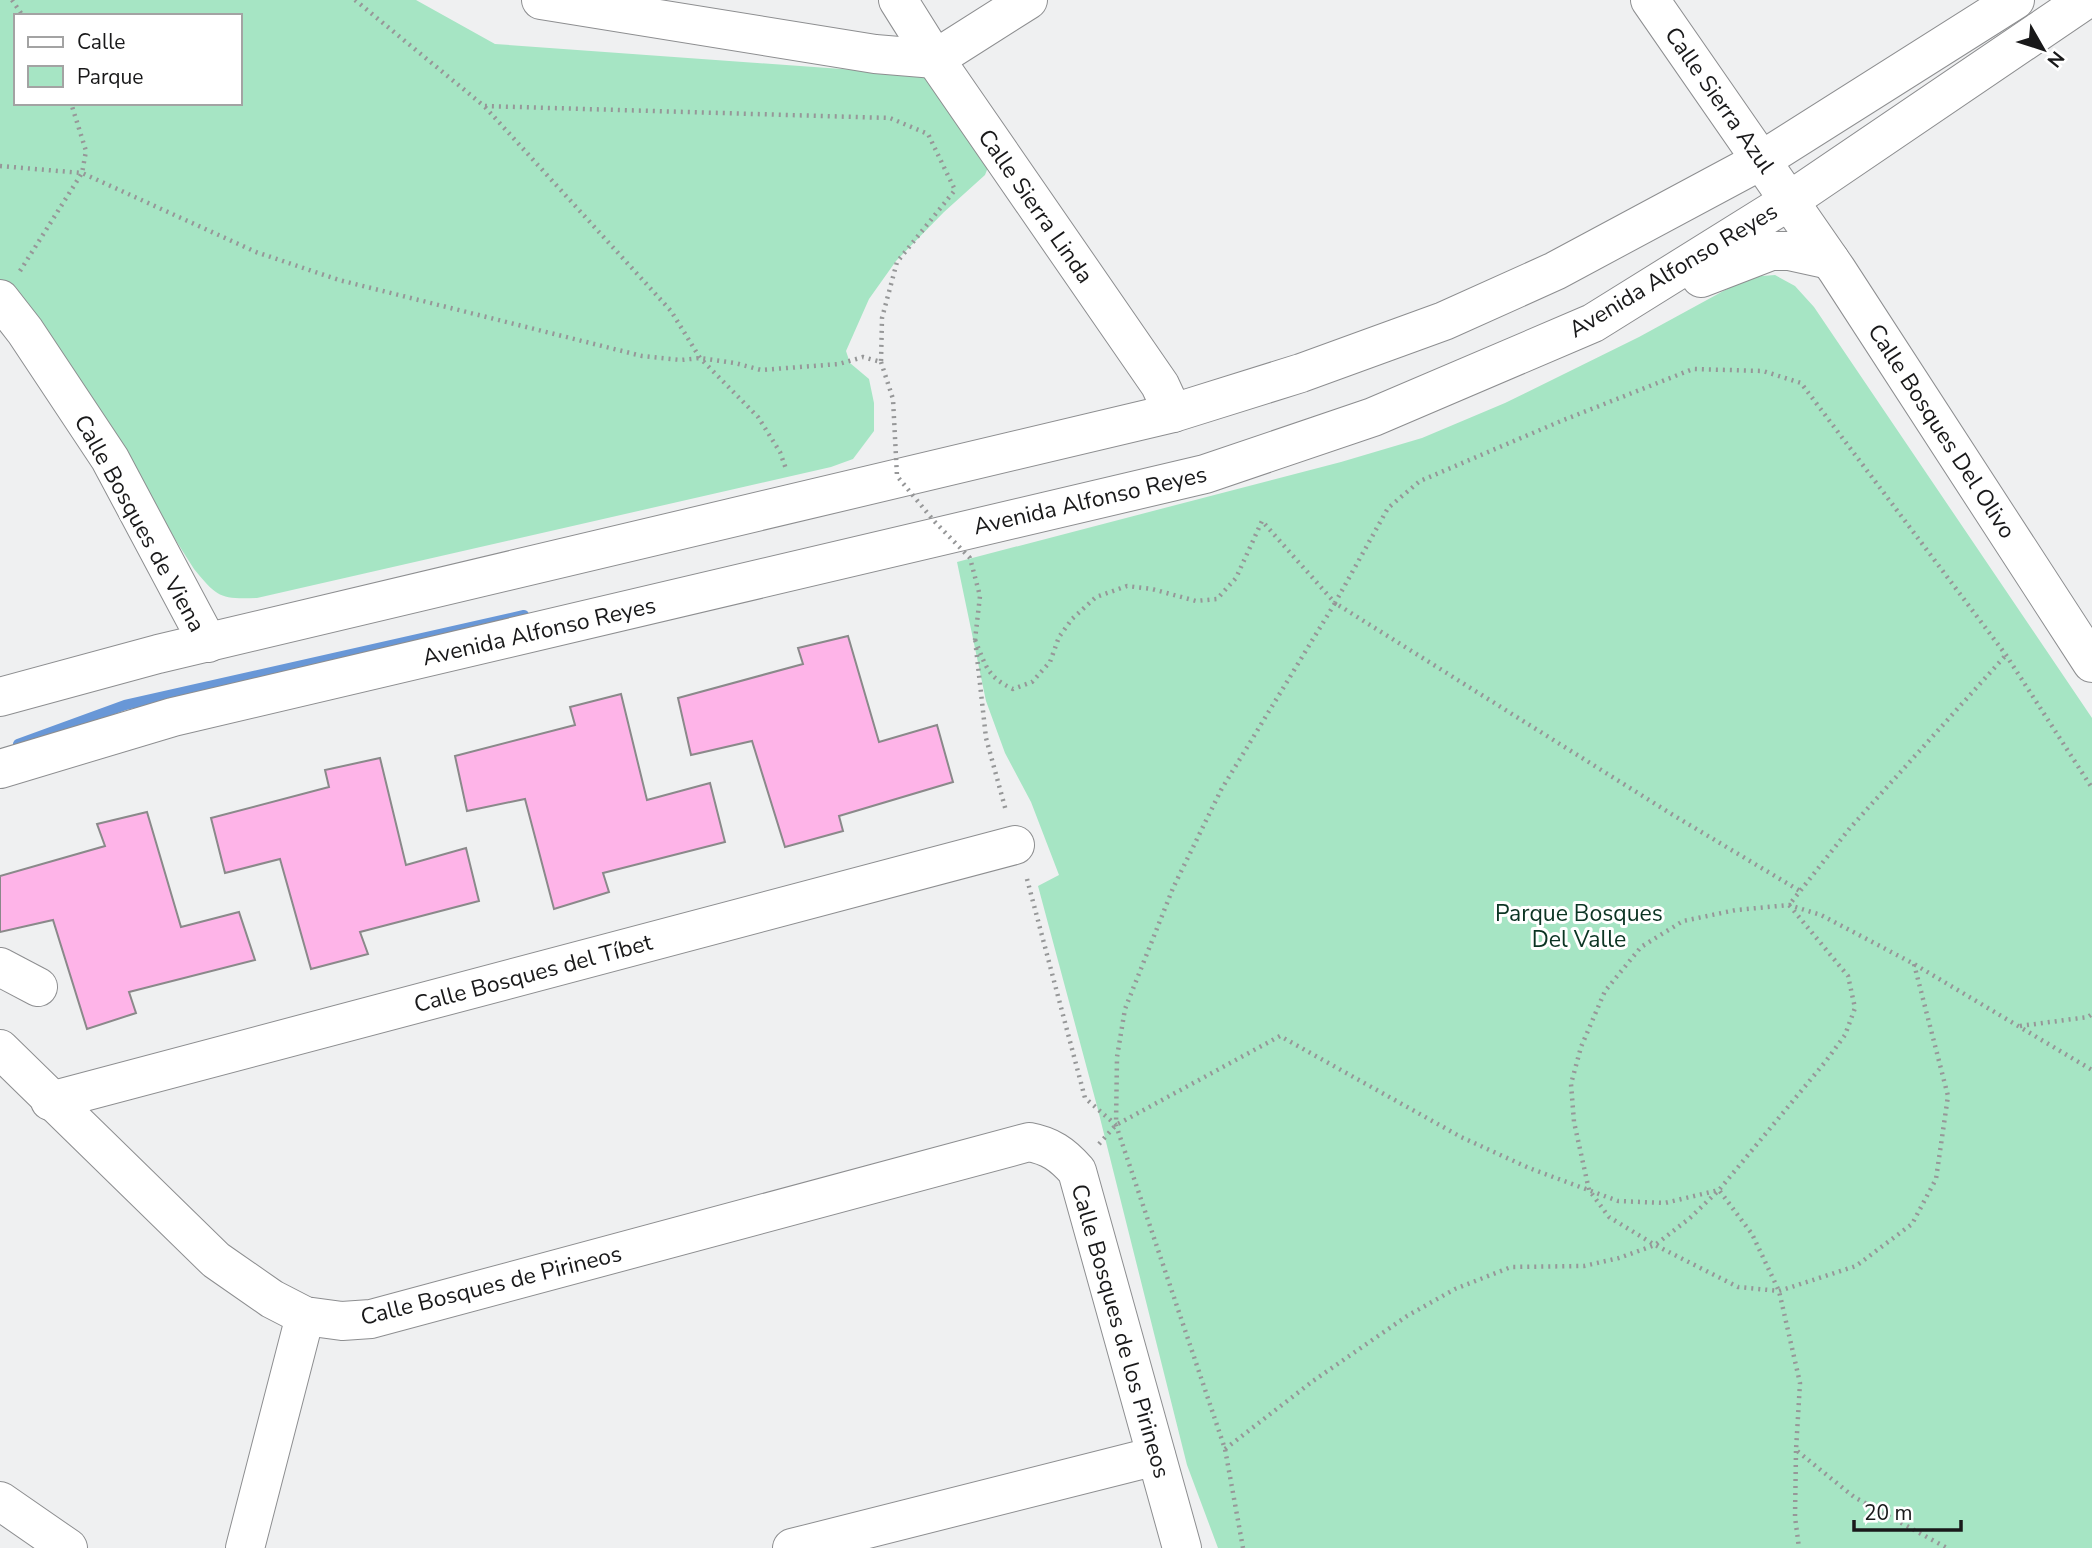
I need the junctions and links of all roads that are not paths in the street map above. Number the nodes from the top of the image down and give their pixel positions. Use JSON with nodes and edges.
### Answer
{"nodes":[{"id":1,"x":541,"y":0,"type":"edge"},
{"id":2,"x":898,"y":0,"type":"edge"},
{"id":3,"x":1028,"y":0,"type":"edge"},
{"id":4,"x":1650,"y":0,"type":"edge"},
{"id":5,"x":2015,"y":0,"type":"edge"},
{"id":6,"x":2084,"y":0,"type":"edge"},
{"id":7,"x":935,"y":59,"type":"junction"},
{"id":8,"x":1762,"y":160,"type":"junction"},
{"id":9,"x":1789,"y":201,"type":"junction"},
{"id":10,"x":1830,"y":260,"type":"junction"},
{"id":11,"x":8,"y":288,"type":"edge"},
{"id":12,"x":1593,"y":323,"type":"junction"},
{"id":13,"x":1173,"y":414,"type":"junction"},
{"id":14,"x":2082,"y":623,"type":"edge"},
{"id":15,"x":208,"y":643,"type":"junction"},
{"id":16,"x":2092,"y":663,"type":"edge"},
{"id":17,"x":0,"y":697,"type":"edge"},
{"id":18,"x":0,"y":769,"type":"edge"},
{"id":19,"x":1015,"y":845,"type":"road end"},
{"id":20,"x":0,"y":967,"type":"edge"},
{"id":21,"x":38,"y":987,"type":"dead end"},
{"id":22,"x":0,"y":1049,"type":"edge"},
{"id":23,"x":50,"y":1101,"type":"junction"},
{"id":24,"x":1028,"y":1142,"type":"joint"},
{"id":25,"x":305,"y":1316,"type":"junction"},
{"id":26,"x":1156,"y":1456,"type":"junction"},
{"id":27,"x":0,"y":1501,"type":"edge"},
{"id":28,"x":68,"y":1548,"type":"edge"},
{"id":29,"x":245,"y":1548,"type":"edge"},
{"id":30,"x":792,"y":1548,"type":"edge"},
{"id":31,"x":1182,"y":1548,"type":"edge"}],
"edges":[{"from":1,"to":7,"type":"street"},
{"from":2,"to":7,"type":"street","name":"Calle Sierra Linda"},
{"from":3,"to":7,"type":"street"},
{"from":4,"to":8,"type":"street","name":"Calle Sierra Azul"},
{"from":5,"to":8,"type":"street"},
{"from":6,"to":9,"type":"street","name":"Avenida Alfonso Reyes"},
{"from":7,"to":13,"type":"street","name":"Calle Sierra Linda"},
{"from":8,"to":9,"type":"street","name":"Calle Sierra Azul"},
{"from":8,"to":13,"type":"street"},
{"from":9,"to":10,"type":"street","name":"Calle Bosques Del Olivo"},
{"from":9,"to":12,"type":"street","name":"Avenida Alfonso Reyes"},
{"from":10,"to":12,"type":"street"},
{"from":10,"to":14,"type":"street","name":"Calle Bosques Del Olivo"},
{"from":11,"to":15,"type":"street","name":"Calle Bosques de Viena"},
{"from":12,"to":18,"type":"street","name":"Avenida Alfonso Reyes"},
{"from":13,"to":15,"type":"street"},
{"from":14,"to":16,"type":"street","name":"Calle Bosques Del Olivo"},
{"from":15,"to":17,"type":"street"},
{"from":19,"to":23,"type":"street","name":"Calle Bosques del Tíbet"},
{"from":20,"to":21,"type":"street"},
{"from":22,"to":23,"type":"street","name":"Calle Bosques de Pirineos"},
{"from":23,"to":25,"type":"street","name":"Calle Bosques de Pirineos"},
{"from":24,"to":25,"type":"street","name":"Calle Bosques de Pirineos"},
{"from":24,"to":26,"type":"street","name":"Calle Bosques de los Pirineos"},
{"from":25,"to":29,"type":"street"},
{"from":26,"to":30,"type":"street"},
{"from":26,"to":31,"type":"street","name":"Calle Bosques de los Pirineos"},
{"from":27,"to":28,"type":"street"}]}
